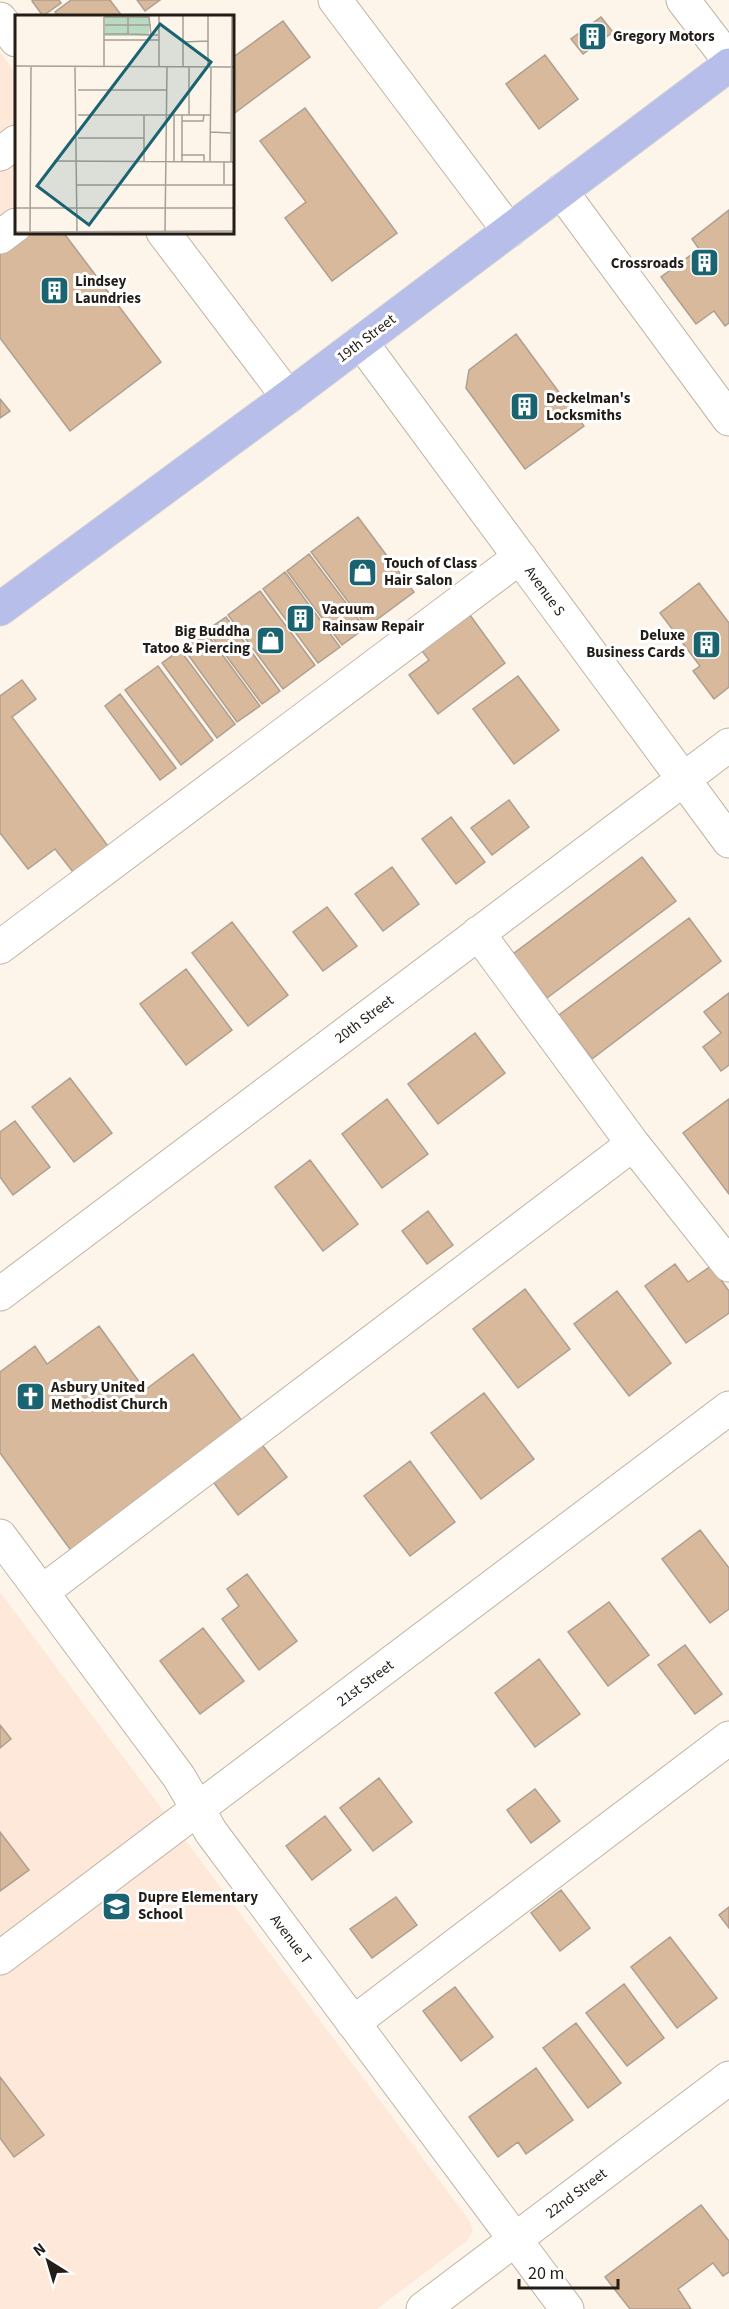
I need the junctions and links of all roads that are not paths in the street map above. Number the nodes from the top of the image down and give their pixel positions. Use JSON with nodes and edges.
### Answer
{"nodes":[{"id":1,"x":335,"y":0,"type":"edge"},
{"id":2,"x":683,"y":0,"type":"edge"},
{"id":3,"x":0,"y":19,"type":"edge"},
{"id":4,"x":15,"y":39,"type":"edge"},
{"id":5,"x":729,"y":60,"type":"edge"},
{"id":6,"x":729,"y":65,"type":"edge"},
{"id":7,"x":15,"y":143,"type":"edge"},
{"id":8,"x":0,"y":154,"type":"edge"},
{"id":9,"x":561,"y":191,"type":"junction"},
{"id":10,"x":15,"y":226,"type":"edge"},
{"id":11,"x":509,"y":231,"type":"junction"},
{"id":12,"x":165,"y":234,"type":"edge"},
{"id":13,"x":0,"y":237,"type":"edge"},
{"id":14,"x":361,"y":342,"type":"junction"},
{"id":15,"x":288,"y":397,"type":"junction"},
{"id":16,"x":729,"y":419,"type":"edge"},
{"id":17,"x":520,"y":557,"type":"junction"},
{"id":18,"x":0,"y":609,"type":"edge"},
{"id":19,"x":729,"y":745,"type":"edge"},
{"id":20,"x":683,"y":778,"type":"junction"},
{"id":21,"x":729,"y":841,"type":"edge"},
{"id":22,"x":478,"y":933,"type":"junction"},
{"id":23,"x":0,"y":947,"type":"edge"},
{"id":24,"x":633,"y":1144,"type":"junction"},
{"id":25,"x":729,"y":1265,"type":"edge"},
{"id":26,"x":0,"y":1294,"type":"edge"},
{"id":27,"x":729,"y":1408,"type":"edge"},
{"id":28,"x":0,"y":1536,"type":"edge"},
{"id":29,"x":42,"y":1592,"type":"junction"},
{"id":30,"x":729,"y":1738,"type":"edge"},
{"id":31,"x":197,"y":1810,"type":"junction"},
{"id":32,"x":0,"y":1958,"type":"edge"},
{"id":33,"x":353,"y":2023,"type":"junction"},
{"id":34,"x":729,"y":2078,"type":"edge"},
{"id":35,"x":515,"y":2239,"type":"junction"},
{"id":36,"x":423,"y":2309,"type":"edge"},
{"id":37,"x":567,"y":2309,"type":"edge"}],
"edges":[{"from":1,"to":11,"type":"street"},
{"from":2,"to":5,"type":"street"},
{"from":3,"to":4,"type":"street"},
{"from":6,"to":9,"type":"main road","name":"19th Street"},
{"from":7,"to":8,"type":"street"},
{"from":9,"to":11,"type":"main road","name":"19th Street"},
{"from":9,"to":16,"type":"street"},
{"from":10,"to":13,"type":"street"},
{"from":11,"to":14,"type":"main road","name":"19th Street"},
{"from":12,"to":15,"type":"street"},
{"from":14,"to":15,"type":"main road","name":"19th Street"},
{"from":14,"to":17,"type":"street","name":"Avenue S"},
{"from":15,"to":18,"type":"main road","name":"19th Street"},
{"from":17,"to":20,"type":"street","name":"Avenue S"},
{"from":17,"to":23,"type":"street"},
{"from":19,"to":20,"type":"street","name":"20th Street"},
{"from":20,"to":21,"type":"street","name":"Avenue S"},
{"from":20,"to":22,"type":"street","name":"20th Street"},
{"from":22,"to":24,"type":"street"},
{"from":22,"to":26,"type":"street","name":"20th Street"},
{"from":24,"to":25,"type":"street"},
{"from":24,"to":29,"type":"street"},
{"from":27,"to":31,"type":"street","name":"21st Street"},
{"from":28,"to":29,"type":"street","name":"Avenue T"},
{"from":29,"to":31,"type":"street","name":"Avenue T"},
{"from":30,"to":33,"type":"street"},
{"from":31,"to":32,"type":"street","name":"21st Street"},
{"from":31,"to":33,"type":"street","name":"Avenue T"},
{"from":33,"to":35,"type":"street","name":"Avenue T"},
{"from":34,"to":35,"type":"street","name":"22nd Street"},
{"from":35,"to":36,"type":"street","name":"22nd Street"},
{"from":35,"to":37,"type":"street","name":"Avenue T"}]}
